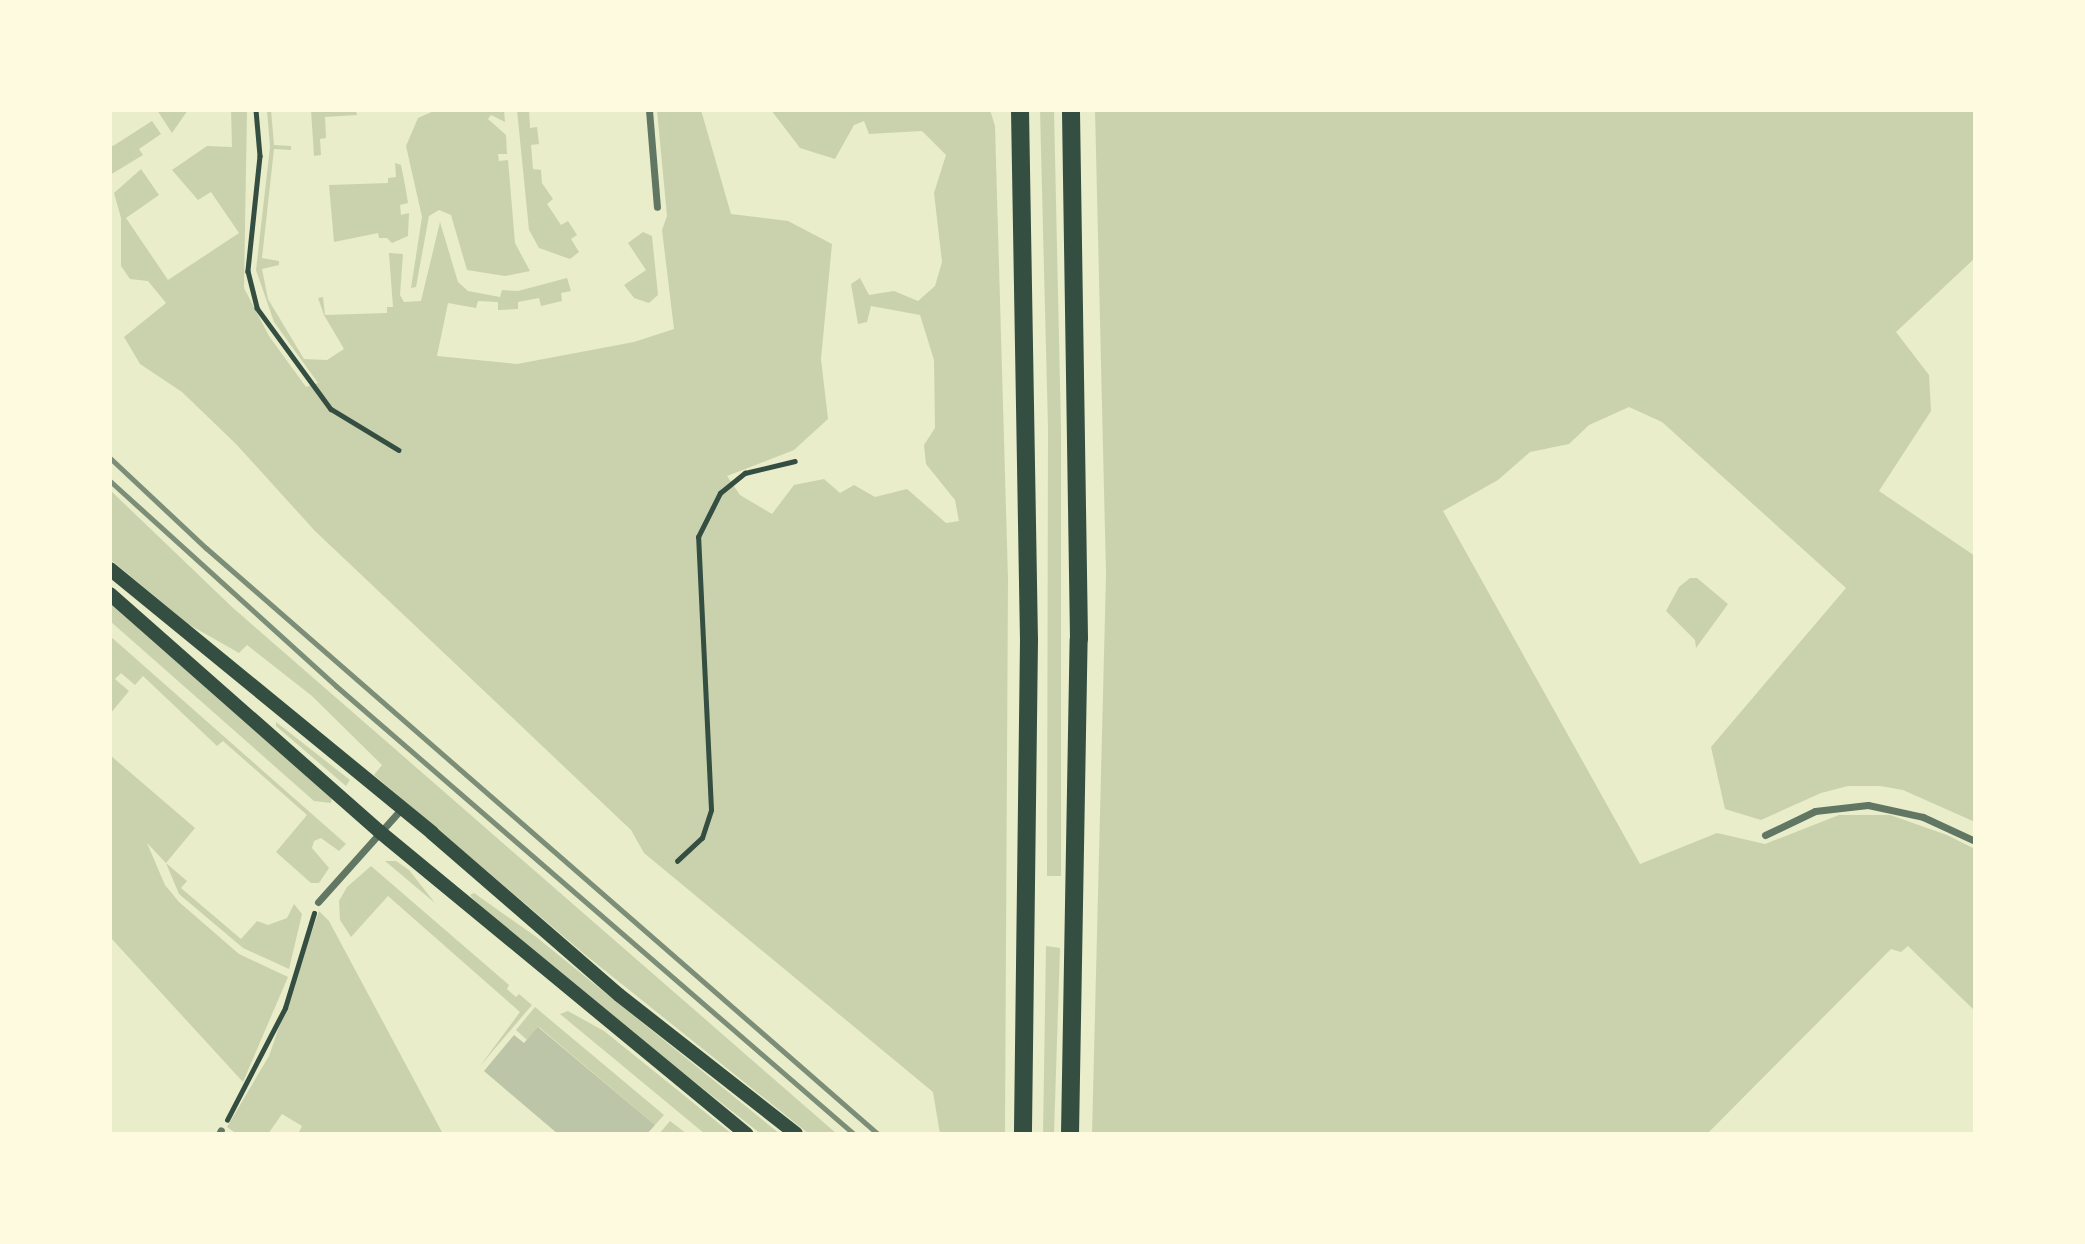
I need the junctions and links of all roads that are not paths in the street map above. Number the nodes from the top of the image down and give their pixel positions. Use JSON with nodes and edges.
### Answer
{"nodes":[{"id":1,"x":649,"y":110,"type":"edge"},
{"id":2,"x":1020,"y":110,"type":"edge"},
{"id":3,"x":1071,"y":110,"type":"edge"},
{"id":4,"x":657,"y":206,"type":"dead end"},
{"id":5,"x":110,"y":569,"type":"edge"},
{"id":6,"x":110,"y":594,"type":"edge"},
{"id":7,"x":402,"y":808,"type":"junction"},
{"id":8,"x":380,"y":832,"type":"junction"},
{"id":9,"x":1765,"y":835,"type":"dead end"},
{"id":10,"x":1975,"y":841,"type":"edge"},
{"id":11,"x":318,"y":901,"type":"road end"},
{"id":12,"x":747,"y":1134,"type":"edge"},
{"id":13,"x":796,"y":1134,"type":"edge"},
{"id":14,"x":1023,"y":1134,"type":"edge"},
{"id":15,"x":1070,"y":1134,"type":"edge"}],
"edges":[{"from":1,"to":4,"type":"street"},
{"from":2,"to":14,"type":"highway"},
{"from":3,"to":15,"type":"highway"},
{"from":5,"to":7,"type":"main road"},
{"from":6,"to":8,"type":"main road"},
{"from":7,"to":8,"type":"street"},
{"from":7,"to":13,"type":"main road"},
{"from":8,"to":11,"type":"street"},
{"from":8,"to":12,"type":"main road"},
{"from":9,"to":10,"type":"street"}]}
